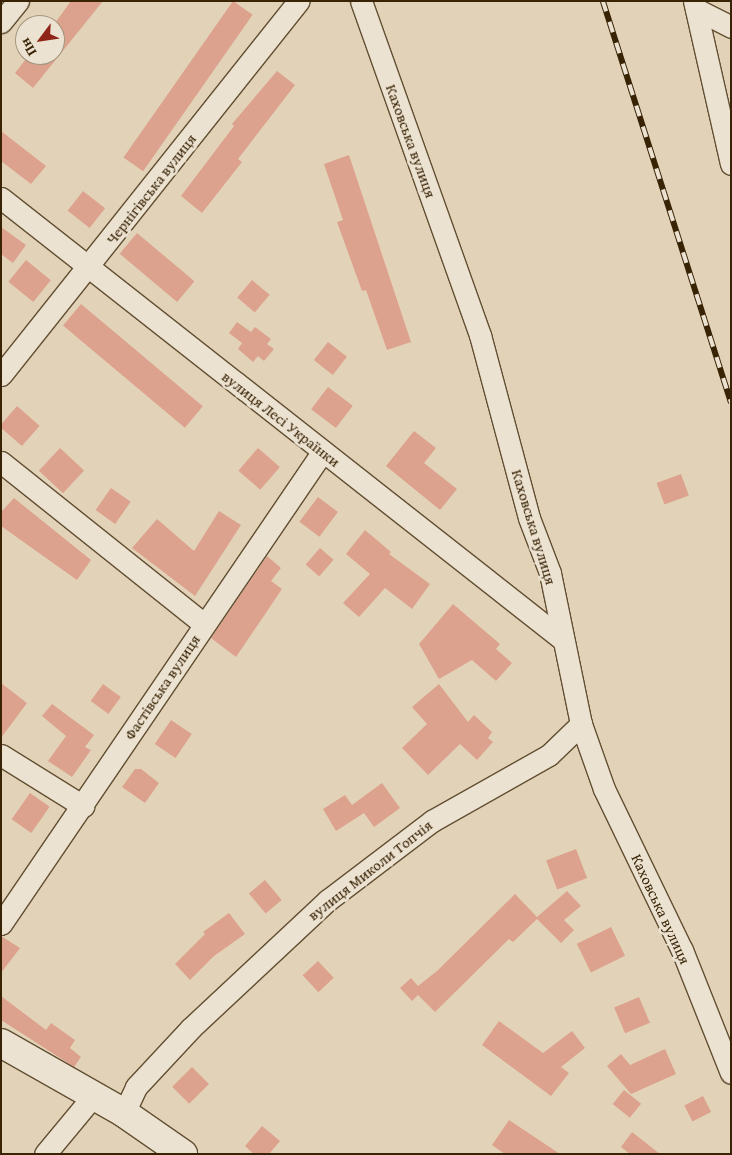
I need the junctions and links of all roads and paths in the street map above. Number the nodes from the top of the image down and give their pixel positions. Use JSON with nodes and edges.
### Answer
{"nodes":[{"id":1,"x":18,"y":1,"type":"edge"},
{"id":2,"x":299,"y":1,"type":"edge"},
{"id":3,"x":361,"y":1,"type":"edge"},
{"id":4,"x":695,"y":5,"type":"edge"},
{"id":5,"x":1,"y":22,"type":"edge"},
{"id":6,"x":731,"y":27,"type":"edge"},
{"id":7,"x":731,"y":164,"type":"edge"},
{"id":8,"x":1,"y":198,"type":"edge"},
{"id":9,"x":89,"y":267,"type":"junction"},
{"id":10,"x":1,"y":375,"type":"edge"},
{"id":11,"x":323,"y":451,"type":"junction"},
{"id":12,"x":1,"y":462,"type":"edge"},
{"id":13,"x":204,"y":624,"type":"junction"},
{"id":14,"x":562,"y":639,"type":"junction"},
{"id":15,"x":581,"y":724,"type":"junction"},
{"id":16,"x":1,"y":755,"type":"edge"},
{"id":17,"x":83,"y":806,"type":"junction"},
{"id":18,"x":1,"y":924,"type":"edge"},
{"id":19,"x":1,"y":1043,"type":"edge"},
{"id":20,"x":731,"y":1074,"type":"edge"},
{"id":21,"x":94,"y":1095,"type":"junction"},
{"id":22,"x":124,"y":1113,"type":"junction"},
{"id":23,"x":44,"y":1154,"type":"edge"},
{"id":24,"x":183,"y":1154,"type":"edge"}],
"edges":[{"from":1,"to":5,"type":"street"},
{"from":2,"to":9,"type":"street","name":"Чернігівська вулиця"},
{"from":3,"to":14,"type":"street","name":"Каховська вулиця"},
{"from":4,"to":6,"type":"street"},
{"from":4,"to":7,"type":"street"},
{"from":8,"to":9,"type":"street","name":"вулиця Лесі Українки"},
{"from":9,"to":10,"type":"street","name":"Чернігівська вулиця"},
{"from":9,"to":11,"type":"street","name":"вулиця Лесі Українки"},
{"from":11,"to":13,"type":"street","name":"Фастівська вулиця"},
{"from":11,"to":14,"type":"street","name":"вулиця Лесі Українки"},
{"from":12,"to":13,"type":"street"},
{"from":13,"to":17,"type":"street","name":"Фастівська вулиця"},
{"from":14,"to":15,"type":"street","name":"Каховська вулиця"},
{"from":15,"to":20,"type":"street","name":"Каховська вулиця"},
{"from":15,"to":22,"type":"street","name":"вулиця Миколи Топчія"},
{"from":16,"to":17,"type":"street"},
{"from":17,"to":18,"type":"street","name":"Фастівська вулиця"},
{"from":19,"to":21,"type":"street"},
{"from":21,"to":22,"type":"street"},
{"from":21,"to":23,"type":"street"},
{"from":22,"to":24,"type":"street"}]}
